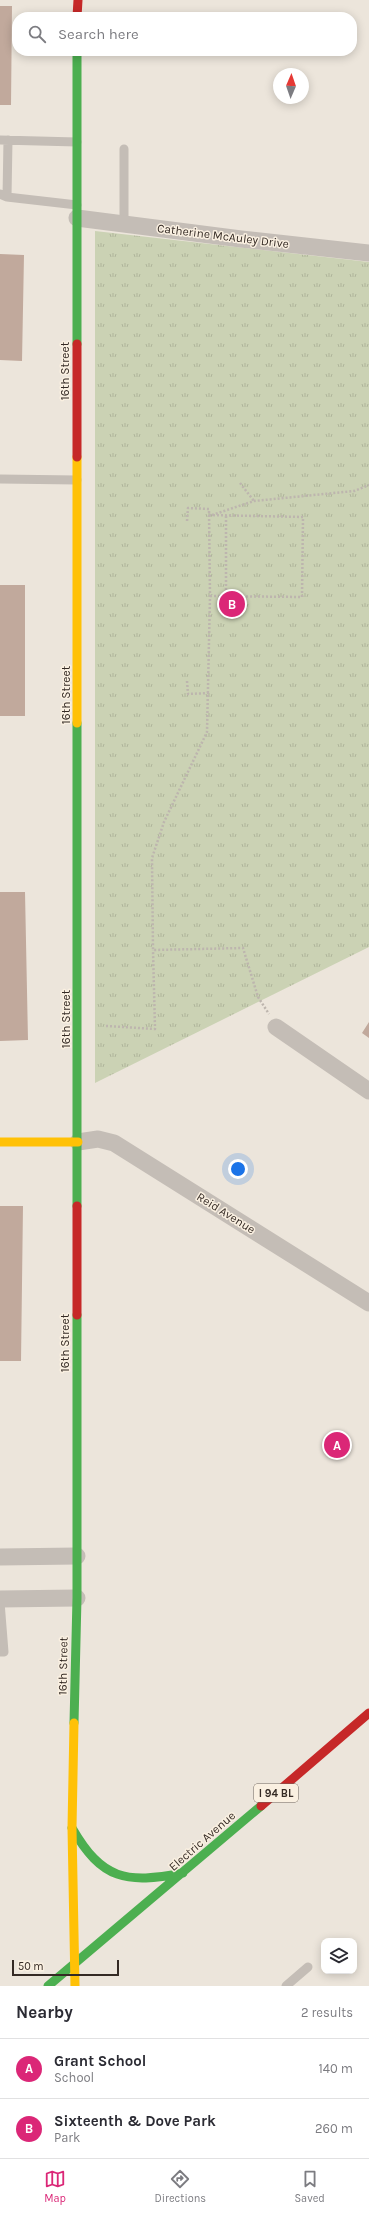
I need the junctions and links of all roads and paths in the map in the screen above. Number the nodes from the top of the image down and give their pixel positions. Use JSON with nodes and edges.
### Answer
{"nodes":[{"id":1,"x":78,"y":0,"type":"edge"},
{"id":2,"x":78,"y":12,"type":"edge"},
{"id":3,"x":78,"y":56,"type":"edge"},
{"id":4,"x":4,"y":140,"type":"edge"},
{"id":5,"x":77,"y":142,"type":"junction"},
{"id":6,"x":124,"y":149,"type":"dead end"},
{"id":7,"x":3,"y":195,"type":"edge"},
{"id":8,"x":77,"y":212,"type":"junction"},
{"id":9,"x":124,"y":224,"type":"junction"},
{"id":10,"x":369,"y":253,"type":"edge"},
{"id":11,"x":0,"y":479,"type":"edge"},
{"id":12,"x":77,"y":480,"type":"junction"},
{"id":13,"x":240,"y":483,"type":"dead end"},
{"id":14,"x":369,"y":485,"type":"edge"},
{"id":15,"x":254,"y":501,"type":"junction"},
{"id":16,"x":209,"y":515,"type":"junction"},
{"id":17,"x":226,"y":516,"type":"junction"},
{"id":18,"x":188,"y":521,"type":"dead end"},
{"id":19,"x":210,"y":596,"type":"junction"},
{"id":20,"x":226,"y":596,"type":"junction"},
{"id":21,"x":187,"y":681,"type":"dead end"},
{"id":22,"x":209,"y":693,"type":"junction"},
{"id":23,"x":153,"y":950,"type":"junction"},
{"id":24,"x":106,"y":1026,"type":"dead end"},
{"id":25,"x":276,"y":1027,"type":"joint"},
{"id":26,"x":369,"y":1091,"type":"edge"},
{"id":27,"x":0,"y":1142,"type":"edge"},
{"id":28,"x":78,"y":1142,"type":"junction"},
{"id":29,"x":369,"y":1303,"type":"edge"},
{"id":30,"x":77,"y":1556,"type":"junction"},
{"id":31,"x":0,"y":1557,"type":"edge"},
{"id":32,"x":77,"y":1598,"type":"junction"},
{"id":33,"x":0,"y":1600,"type":"edge"},
{"id":34,"x":0,"y":1652,"type":"edge"},
{"id":35,"x":369,"y":1713,"type":"edge"},
{"id":36,"x":72,"y":1828,"type":"junction"},
{"id":37,"x":184,"y":1873,"type":"junction"},
{"id":38,"x":75,"y":1963,"type":"junction"},
{"id":39,"x":308,"y":1967,"type":"dead end"},
{"id":40,"x":48,"y":1986,"type":"edge"},
{"id":41,"x":75,"y":1986,"type":"edge"},
{"id":42,"x":286,"y":1986,"type":"edge"}],
"edges":[{"from":1,"to":2,"type":"street"},
{"from":3,"to":5,"type":"street","name":"16th Street"},
{"from":4,"to":5,"type":"lane"},
{"from":4,"to":7,"type":"lane"},
{"from":5,"to":8,"type":"street","name":"16th Street"},
{"from":6,"to":9,"type":"lane"},
{"from":7,"to":8,"type":"lane"},
{"from":8,"to":9,"type":"street","name":"Catherine McAuley Drive"},
{"from":8,"to":12,"type":"street","name":"16th Street"},
{"from":9,"to":10,"type":"street","name":"Catherine McAuley Drive"},
{"from":11,"to":12,"type":"lane"},
{"from":12,"to":28,"type":"street","name":"16th Street"},
{"from":13,"to":15,"type":"path"},
{"from":14,"to":15,"type":"path"},
{"from":15,"to":16,"type":"path"},
{"from":16,"to":17,"type":"path"},
{"from":16,"to":18,"type":"path"},
{"from":16,"to":19,"type":"path"},
{"from":17,"to":20,"type":"path"},
{"from":17,"to":20,"type":"path"},
{"from":19,"to":20,"type":"path"},
{"from":19,"to":22,"type":"path"},
{"from":21,"to":22,"type":"path"},
{"from":22,"to":23,"type":"path"},
{"from":23,"to":24,"type":"path"},
{"from":23,"to":25,"type":"path"},
{"from":25,"to":26,"type":"street"},
{"from":27,"to":28,"type":"street"},
{"from":28,"to":29,"type":"street","name":"Reid Avenue"},
{"from":28,"to":30,"type":"street","name":"16th Street"},
{"from":30,"to":31,"type":"street"},
{"from":30,"to":32,"type":"street","name":"16th Street"},
{"from":32,"to":33,"type":"street"},
{"from":32,"to":36,"type":"street","name":"16th Street"},
{"from":33,"to":34,"type":"lane"},
{"from":35,"to":37,"type":"street","name":"Electric Avenue","number":"I 94 BL"},
{"from":36,"to":37,"type":"street"},
{"from":36,"to":38,"type":"street","name":"16th Street"},
{"from":37,"to":38,"type":"street","name":"Electric Avenue","number":"I 94 BL"},
{"from":38,"to":40,"type":"street","name":"Electric Avenue","number":"I 94 BL"},
{"from":38,"to":41,"type":"street","name":"16th Street"},
{"from":39,"to":42,"type":"lane"}]}
